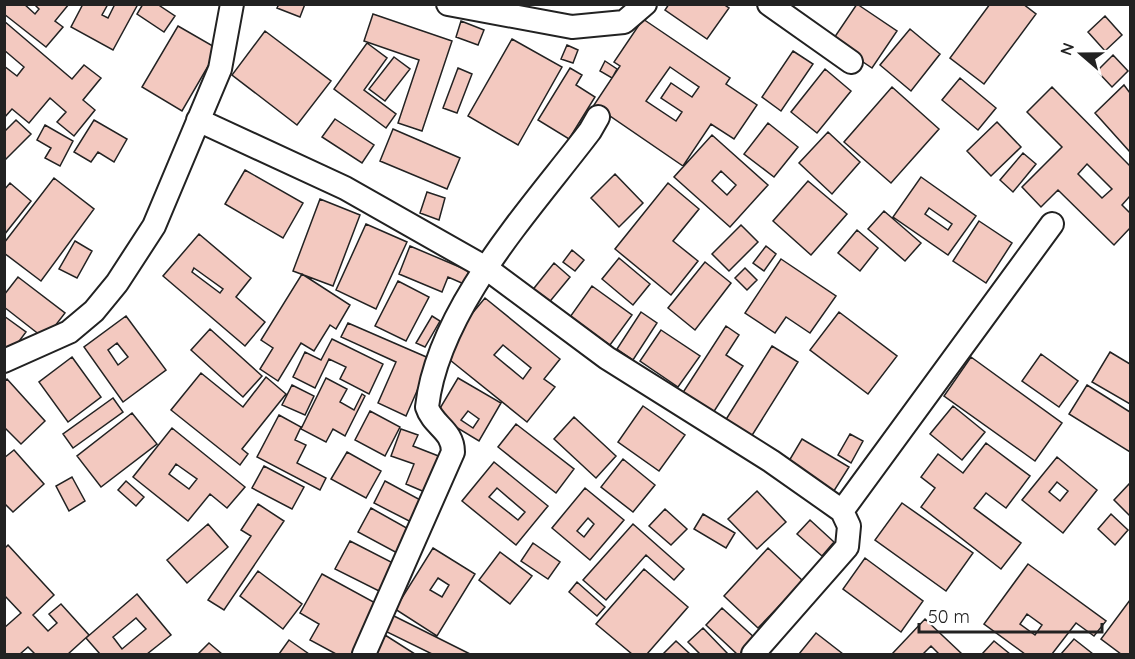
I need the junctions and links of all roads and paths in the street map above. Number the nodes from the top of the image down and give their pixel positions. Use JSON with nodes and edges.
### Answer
{"nodes":[{"id":1,"x":232,"y":4,"type":"edge"},
{"id":2,"x":448,"y":4,"type":"edge"},
{"id":3,"x":645,"y":4,"type":"edge"},
{"id":4,"x":769,"y":4,"type":"edge"},
{"id":5,"x":851,"y":62,"type":"dead end"},
{"id":6,"x":598,"y":117,"type":"dead end"},
{"id":7,"x":198,"y":120,"type":"junction"},
{"id":8,"x":1052,"y":224,"type":"dead end"},
{"id":9,"x":486,"y":268,"type":"junction"},
{"id":10,"x":4,"y":361,"type":"edge"},
{"id":11,"x":842,"y":511,"type":"junction"},
{"id":12,"x":364,"y":654,"type":"edge"},
{"id":13,"x":753,"y":654,"type":"edge"}],
"edges":[{"from":1,"to":7,"type":"street"},
{"from":2,"to":3,"type":"street"},
{"from":4,"to":5,"type":"street"},
{"from":6,"to":9,"type":"street"},
{"from":7,"to":9,"type":"street"},
{"from":7,"to":10,"type":"street"},
{"from":8,"to":11,"type":"street"},
{"from":9,"to":11,"type":"street"},
{"from":9,"to":12,"type":"street"},
{"from":11,"to":13,"type":"street"}]}
